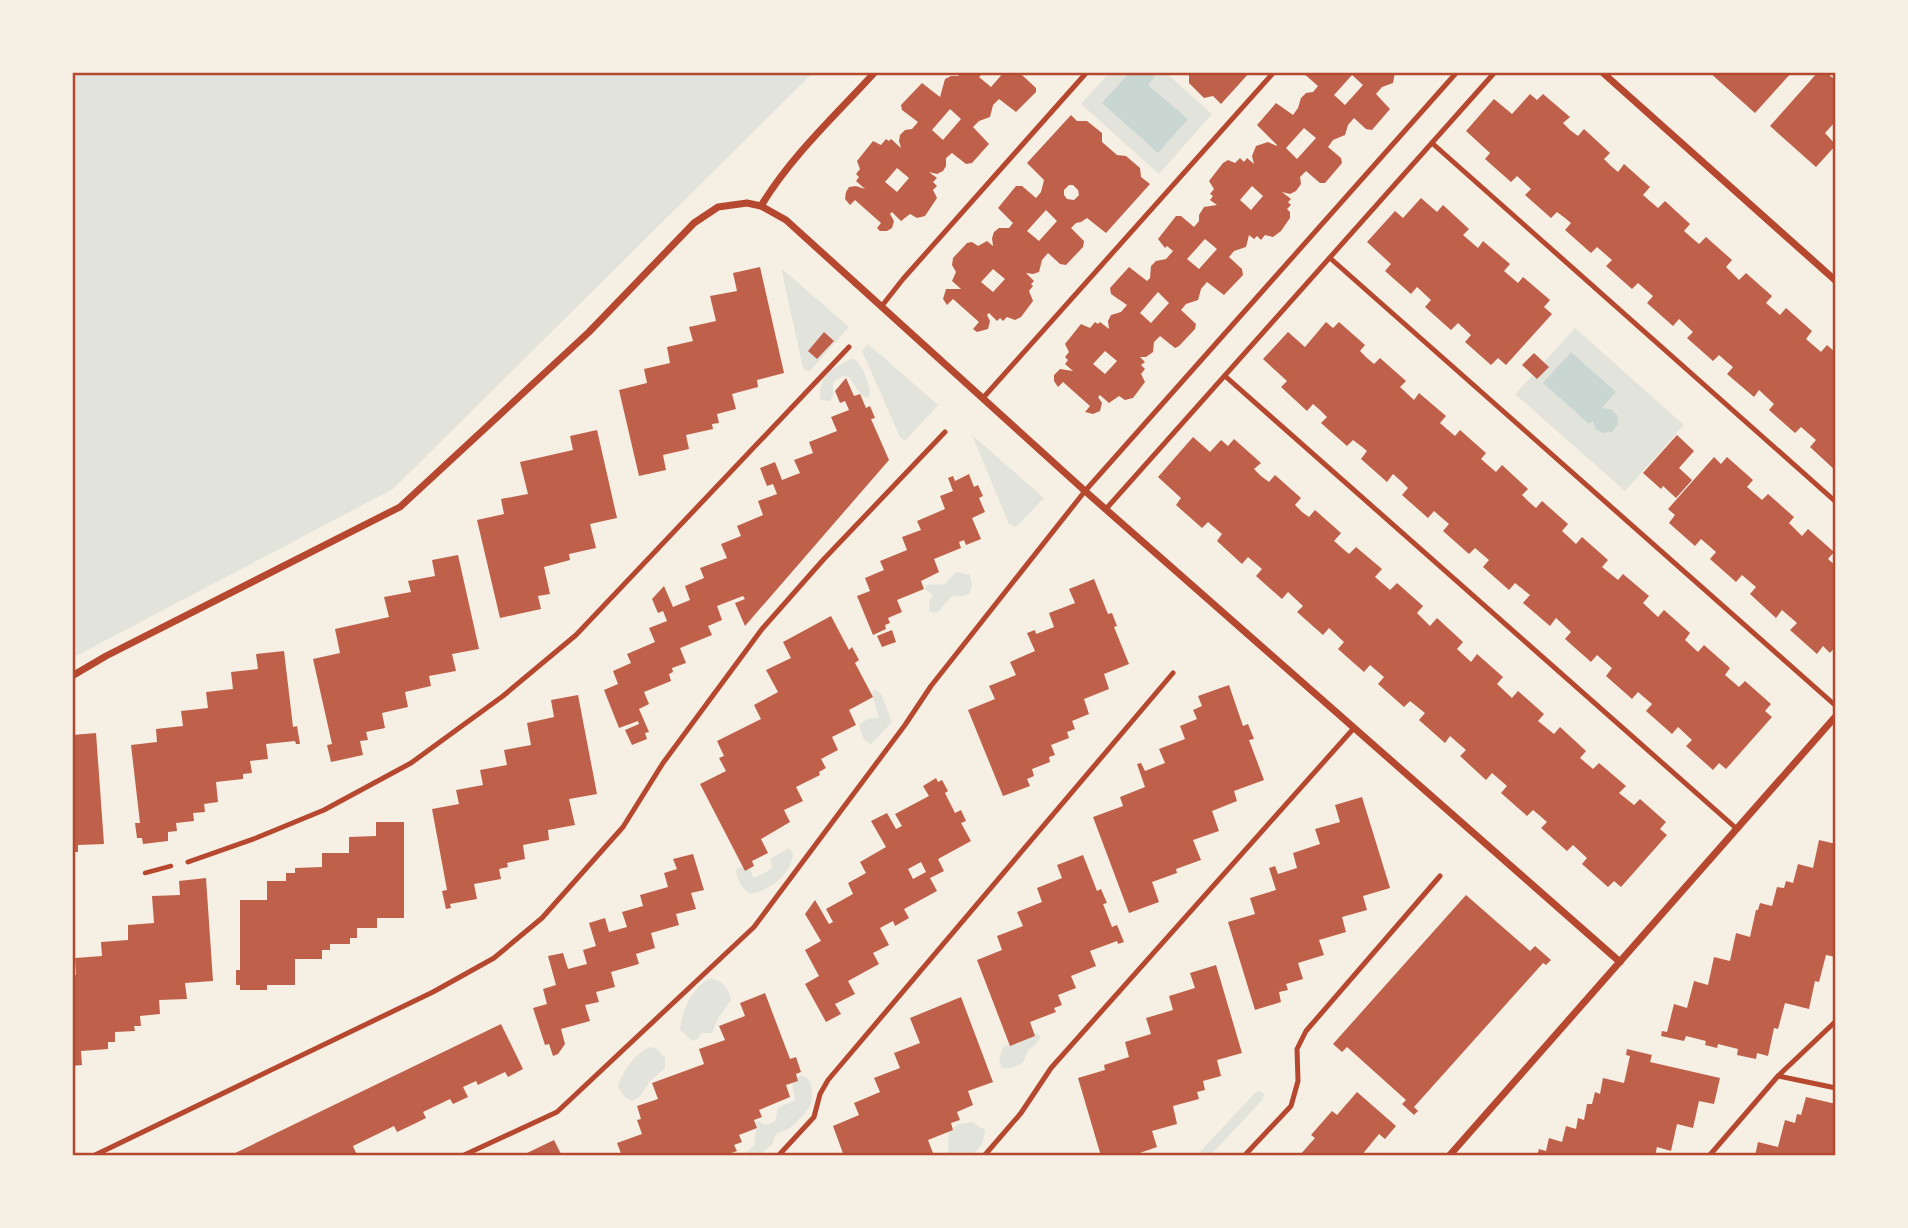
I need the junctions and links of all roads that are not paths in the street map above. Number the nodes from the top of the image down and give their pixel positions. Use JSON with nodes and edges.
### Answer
{"nodes":[{"id":1,"x":875,"y":72,"type":"edge"},
{"id":2,"x":1087,"y":72,"type":"edge"},
{"id":3,"x":1274,"y":72,"type":"edge"},
{"id":4,"x":1457,"y":72,"type":"edge"},
{"id":5,"x":1495,"y":72,"type":"edge"},
{"id":6,"x":1602,"y":72,"type":"edge"},
{"id":7,"x":1432,"y":143,"type":"junction"},
{"id":8,"x":761,"y":206,"type":"junction"},
{"id":9,"x":1330,"y":258,"type":"junction"},
{"id":10,"x":1836,"y":281,"type":"edge"},
{"id":11,"x":881,"y":306,"type":"junction"},
{"id":12,"x":849,"y":347,"type":"dead end"},
{"id":13,"x":1225,"y":376,"type":"junction"},
{"id":14,"x":983,"y":398,"type":"junction"},
{"id":15,"x":944,"y":432,"type":"dead end"},
{"id":16,"x":1086,"y":491,"type":"junction"},
{"id":17,"x":1836,"y":502,"type":"edge"},
{"id":18,"x":1106,"y":509,"type":"junction"},
{"id":19,"x":1172,"y":673,"type":"dead end"},
{"id":20,"x":72,"y":676,"type":"edge"},
{"id":21,"x":1836,"y":706,"type":"edge"},
{"id":22,"x":1836,"y":716,"type":"edge"},
{"id":23,"x":1354,"y":728,"type":"junction"},
{"id":24,"x":1737,"y":829,"type":"junction"},
{"id":25,"x":188,"y":862,"type":"dead end"},
{"id":26,"x":1440,"y":876,"type":"dead end"},
{"id":27,"x":1620,"y":961,"type":"junction"},
{"id":28,"x":1836,"y":1021,"type":"edge"},
{"id":29,"x":1779,"y":1076,"type":"junction"},
{"id":30,"x":1836,"y":1088,"type":"edge"},
{"id":31,"x":93,"y":1156,"type":"edge"},
{"id":32,"x":462,"y":1156,"type":"edge"},
{"id":33,"x":779,"y":1156,"type":"edge"},
{"id":34,"x":984,"y":1156,"type":"edge"},
{"id":35,"x":1244,"y":1156,"type":"edge"},
{"id":36,"x":1449,"y":1156,"type":"edge"},
{"id":37,"x":1709,"y":1156,"type":"edge"}],
"edges":[{"from":1,"to":8,"type":"street"},
{"from":2,"to":11,"type":"lane"},
{"from":3,"to":14,"type":"lane"},
{"from":4,"to":16,"type":"lane"},
{"from":5,"to":7,"type":"lane"},
{"from":6,"to":10,"type":"street"},
{"from":7,"to":9,"type":"lane"},
{"from":7,"to":17,"type":"lane"},
{"from":8,"to":11,"type":"street"},
{"from":8,"to":20,"type":"street"},
{"from":9,"to":13,"type":"lane"},
{"from":9,"to":21,"type":"lane"},
{"from":11,"to":14,"type":"street"},
{"from":12,"to":25,"type":"lane"},
{"from":13,"to":18,"type":"lane"},
{"from":13,"to":24,"type":"lane"},
{"from":14,"to":16,"type":"street"},
{"from":15,"to":31,"type":"lane"},
{"from":16,"to":18,"type":"street"},
{"from":16,"to":32,"type":"lane"},
{"from":18,"to":23,"type":"street"},
{"from":19,"to":33,"type":"lane"},
{"from":22,"to":24,"type":"street"},
{"from":23,"to":27,"type":"street"},
{"from":23,"to":34,"type":"lane"},
{"from":24,"to":27,"type":"street"},
{"from":26,"to":35,"type":"lane"},
{"from":27,"to":36,"type":"street"},
{"from":28,"to":29,"type":"lane"},
{"from":29,"to":30,"type":"lane"},
{"from":29,"to":37,"type":"lane"}]}
